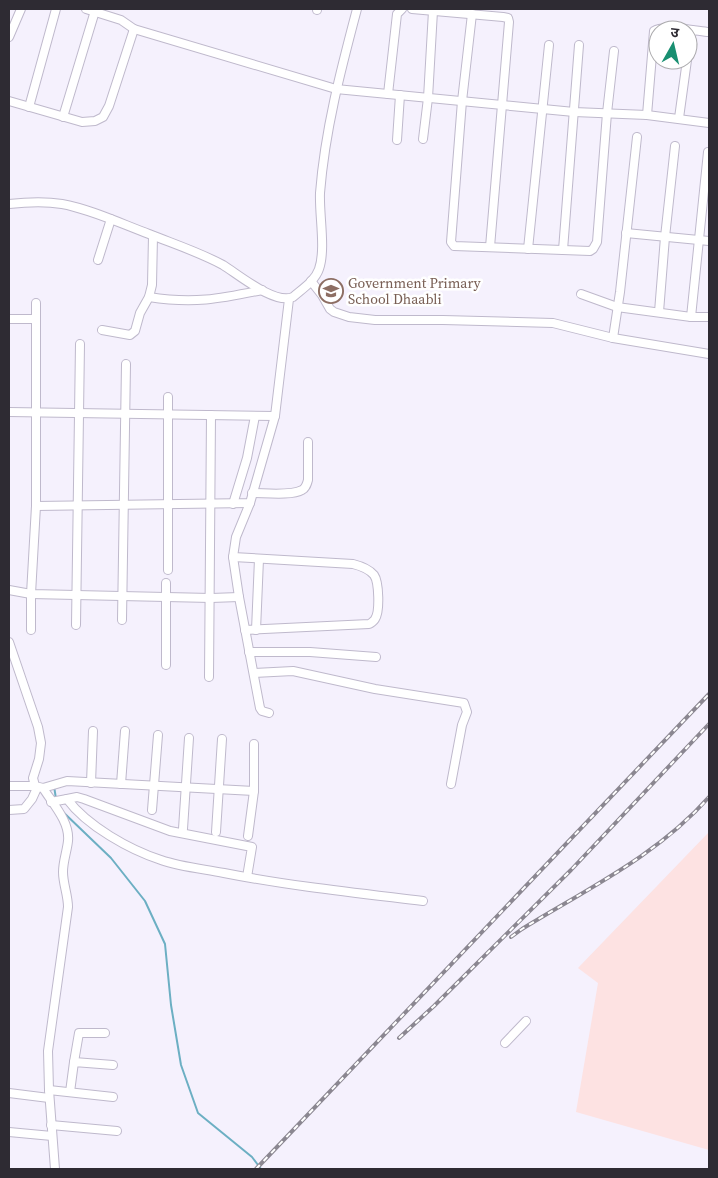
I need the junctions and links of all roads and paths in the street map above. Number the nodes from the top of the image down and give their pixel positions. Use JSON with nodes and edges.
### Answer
{"nodes":[{"id":1,"x":21,"y":9,"type":"edge"},
{"id":2,"x":56,"y":9,"type":"edge"},
{"id":3,"x":357,"y":9,"type":"edge"},
{"id":4,"x":402,"y":9,"type":"edge"},
{"id":5,"x":412,"y":9,"type":"edge"},
{"id":6,"x":90,"y":10,"type":"edge"},
{"id":7,"x":433,"y":11,"type":"junction"},
{"id":8,"x":472,"y":14,"type":"junction"},
{"id":9,"x":136,"y":30,"type":"junction"},
{"id":10,"x":9,"y":37,"type":"edge"},
{"id":11,"x":549,"y":45,"type":"dead end"},
{"id":12,"x":579,"y":46,"type":"dead end"},
{"id":13,"x":614,"y":51,"type":"dead end"},
{"id":14,"x":651,"y":70,"type":"edge"},
{"id":15,"x":686,"y":70,"type":"edge"},
{"id":16,"x":336,"y":89,"type":"junction"},
{"id":17,"x":388,"y":94,"type":"junction"},
{"id":18,"x":400,"y":95,"type":"junction"},
{"id":19,"x":428,"y":98,"type":"junction"},
{"id":20,"x":9,"y":101,"type":"edge"},
{"id":21,"x":462,"y":101,"type":"junction"},
{"id":22,"x":503,"y":105,"type":"junction"},
{"id":23,"x":29,"y":107,"type":"junction"},
{"id":24,"x":541,"y":108,"type":"junction"},
{"id":25,"x":574,"y":112,"type":"junction"},
{"id":26,"x":607,"y":113,"type":"junction"},
{"id":27,"x":647,"y":115,"type":"junction"},
{"id":28,"x":63,"y":117,"type":"junction"},
{"id":29,"x":679,"y":118,"type":"junction"},
{"id":30,"x":709,"y":123,"type":"edge"},
{"id":31,"x":637,"y":137,"type":"dead end"},
{"id":32,"x":423,"y":139,"type":"dead end"},
{"id":33,"x":397,"y":140,"type":"dead end"},
{"id":34,"x":675,"y":146,"type":"dead end"},
{"id":35,"x":708,"y":152,"type":"dead end"},
{"id":36,"x":9,"y":204,"type":"edge"},
{"id":37,"x":111,"y":219,"type":"junction"},
{"id":38,"x":626,"y":234,"type":"junction"},
{"id":39,"x":153,"y":236,"type":"junction"},
{"id":40,"x":665,"y":237,"type":"junction"},
{"id":41,"x":699,"y":240,"type":"junction"},
{"id":42,"x":709,"y":241,"type":"edge"},
{"id":43,"x":490,"y":248,"type":"junction"},
{"id":44,"x":528,"y":249,"type":"junction"},
{"id":45,"x":563,"y":250,"type":"junction"},
{"id":46,"x":98,"y":260,"type":"dead end"},
{"id":47,"x":311,"y":281,"type":"junction"},
{"id":48,"x":262,"y":290,"type":"junction"},
{"id":49,"x":581,"y":294,"type":"dead end"},
{"id":50,"x":149,"y":297,"type":"junction"},
{"id":51,"x":289,"y":299,"type":"junction"},
{"id":52,"x":36,"y":303,"type":"dead end"},
{"id":53,"x":618,"y":307,"type":"junction"},
{"id":54,"x":659,"y":312,"type":"junction"},
{"id":55,"x":690,"y":317,"type":"junction"},
{"id":56,"x":709,"y":317,"type":"edge"},
{"id":57,"x":9,"y":319,"type":"edge"},
{"id":58,"x":36,"y":319,"type":"junction"},
{"id":59,"x":102,"y":330,"type":"dead end"},
{"id":60,"x":613,"y":338,"type":"junction"},
{"id":61,"x":80,"y":344,"type":"dead end"},
{"id":62,"x":709,"y":354,"type":"edge"},
{"id":63,"x":126,"y":364,"type":"dead end"},
{"id":64,"x":168,"y":397,"type":"dead end"},
{"id":65,"x":9,"y":412,"type":"edge"},
{"id":66,"x":37,"y":413,"type":"junction"},
{"id":67,"x":79,"y":414,"type":"junction"},
{"id":68,"x":125,"y":415,"type":"junction"},
{"id":69,"x":167,"y":415,"type":"junction"},
{"id":70,"x":211,"y":415,"type":"junction"},
{"id":71,"x":255,"y":416,"type":"junction"},
{"id":72,"x":275,"y":416,"type":"junction"},
{"id":73,"x":308,"y":442,"type":"dead end"},
{"id":74,"x":252,"y":493,"type":"junction"},
{"id":75,"x":250,"y":503,"type":"junction"},
{"id":76,"x":168,"y":504,"type":"junction"},
{"id":77,"x":234,"y":504,"type":"junction"},
{"id":78,"x":212,"y":505,"type":"junction"},
{"id":79,"x":36,"y":506,"type":"junction"},
{"id":80,"x":77,"y":506,"type":"junction"},
{"id":81,"x":123,"y":506,"type":"junction"},
{"id":82,"x":233,"y":557,"type":"junction"},
{"id":83,"x":259,"y":559,"type":"junction"},
{"id":84,"x":168,"y":570,"type":"dead end"},
{"id":85,"x":166,"y":583,"type":"dead end"},
{"id":86,"x":9,"y":590,"type":"edge"},
{"id":87,"x":31,"y":594,"type":"junction"},
{"id":88,"x":76,"y":595,"type":"junction"},
{"id":89,"x":121,"y":596,"type":"junction"},
{"id":90,"x":166,"y":597,"type":"junction"},
{"id":91,"x":239,"y":597,"type":"junction"},
{"id":92,"x":211,"y":598,"type":"junction"},
{"id":93,"x":122,"y":620,"type":"dead end"},
{"id":94,"x":76,"y":625,"type":"dead end"},
{"id":95,"x":31,"y":630,"type":"dead end"},
{"id":96,"x":245,"y":630,"type":"junction"},
{"id":97,"x":256,"y":630,"type":"junction"},
{"id":98,"x":9,"y":642,"type":"edge"},
{"id":99,"x":249,"y":652,"type":"junction"},
{"id":100,"x":376,"y":656,"type":"dead end"},
{"id":101,"x":166,"y":665,"type":"dead end"},
{"id":102,"x":254,"y":673,"type":"junction"},
{"id":103,"x":209,"y":677,"type":"dead end"},
{"id":104,"x":269,"y":713,"type":"dead end"},
{"id":105,"x":93,"y":731,"type":"dead end"},
{"id":106,"x":125,"y":731,"type":"dead end"},
{"id":107,"x":158,"y":735,"type":"dead end"},
{"id":108,"x":189,"y":738,"type":"dead end"},
{"id":109,"x":222,"y":738,"type":"dead end"},
{"id":110,"x":254,"y":744,"type":"dead end"},
{"id":111,"x":64,"y":782,"type":"junction"},
{"id":112,"x":90,"y":782,"type":"junction"},
{"id":113,"x":10,"y":784,"type":"edge"},
{"id":114,"x":122,"y":784,"type":"junction"},
{"id":115,"x":451,"y":784,"type":"dead end"},
{"id":116,"x":155,"y":786,"type":"junction"},
{"id":117,"x":42,"y":787,"type":"junction"},
{"id":118,"x":185,"y":788,"type":"junction"},
{"id":119,"x":219,"y":789,"type":"junction"},
{"id":120,"x":254,"y":791,"type":"junction"},
{"id":121,"x":61,"y":800,"type":"junction"},
{"id":122,"x":9,"y":810,"type":"edge"},
{"id":123,"x":152,"y":810,"type":"dead end"},
{"id":124,"x":183,"y":830,"type":"dead end"},
{"id":125,"x":216,"y":832,"type":"dead end"},
{"id":126,"x":248,"y":836,"type":"dead end"},
{"id":127,"x":247,"y":878,"type":"junction"},
{"id":128,"x":423,"y":901,"type":"dead end"},
{"id":129,"x":526,"y":1021,"type":"dead end"},
{"id":130,"x":105,"y":1033,"type":"dead end"},
{"id":131,"x":505,"y":1043,"type":"dead end"},
{"id":132,"x":74,"y":1062,"type":"junction"},
{"id":133,"x":112,"y":1065,"type":"dead end"},
{"id":134,"x":70,"y":1092,"type":"junction"},
{"id":135,"x":9,"y":1093,"type":"edge"},
{"id":136,"x":49,"y":1094,"type":"junction"},
{"id":137,"x":113,"y":1097,"type":"dead end"},
{"id":138,"x":52,"y":1126,"type":"junction"},
{"id":139,"x":117,"y":1131,"type":"dead end"},
{"id":140,"x":9,"y":1132,"type":"edge"},
{"id":141,"x":52,"y":1136,"type":"junction"},
{"id":142,"x":55,"y":1169,"type":"edge"}],
"edges":[{"from":1,"to":10,"type":"street"},
{"from":2,"to":23,"type":"street"},
{"from":3,"to":16,"type":"street"},
{"from":4,"to":17,"type":"street"},
{"from":5,"to":7,"type":"street"},
{"from":6,"to":9,"type":"street"},
{"from":6,"to":28,"type":"street"},
{"from":7,"to":8,"type":"street"},
{"from":7,"to":19,"type":"street"},
{"from":8,"to":21,"type":"street"},
{"from":8,"to":22,"type":"street"},
{"from":9,"to":16,"type":"street"},
{"from":9,"to":28,"type":"street"},
{"from":11,"to":24,"type":"street"},
{"from":12,"to":25,"type":"street"},
{"from":13,"to":26,"type":"street"},
{"from":14,"to":27,"type":"street"},
{"from":15,"to":29,"type":"street"},
{"from":16,"to":17,"type":"street"},
{"from":16,"to":47,"type":"street"},
{"from":17,"to":18,"type":"street"},
{"from":18,"to":19,"type":"street"},
{"from":18,"to":33,"type":"street"},
{"from":19,"to":21,"type":"street"},
{"from":19,"to":32,"type":"street"},
{"from":20,"to":23,"type":"street"},
{"from":21,"to":22,"type":"street"},
{"from":21,"to":43,"type":"street"},
{"from":22,"to":24,"type":"street"},
{"from":22,"to":43,"type":"street"},
{"from":23,"to":28,"type":"street"},
{"from":24,"to":25,"type":"street"},
{"from":24,"to":44,"type":"street"},
{"from":25,"to":26,"type":"street"},
{"from":25,"to":45,"type":"street"},
{"from":26,"to":27,"type":"street"},
{"from":26,"to":45,"type":"street"},
{"from":27,"to":29,"type":"street"},
{"from":29,"to":30,"type":"street"},
{"from":31,"to":38,"type":"street"},
{"from":34,"to":40,"type":"street"},
{"from":35,"to":41,"type":"street"},
{"from":36,"to":37,"type":"street"},
{"from":37,"to":39,"type":"street"},
{"from":37,"to":46,"type":"street"},
{"from":38,"to":40,"type":"street"},
{"from":38,"to":53,"type":"street"},
{"from":39,"to":48,"type":"street"},
{"from":39,"to":50,"type":"street"},
{"from":40,"to":41,"type":"street"},
{"from":40,"to":54,"type":"street"},
{"from":41,"to":42,"type":"street"},
{"from":41,"to":55,"type":"street"},
{"from":43,"to":44,"type":"street"},
{"from":44,"to":45,"type":"street"},
{"from":47,"to":51,"type":"street"},
{"from":47,"to":60,"type":"street"},
{"from":48,"to":50,"type":"street"},
{"from":48,"to":51,"type":"street"},
{"from":49,"to":53,"type":"street"},
{"from":50,"to":59,"type":"street"},
{"from":51,"to":72,"type":"street"},
{"from":52,"to":58,"type":"street"},
{"from":53,"to":54,"type":"street"},
{"from":53,"to":60,"type":"street"},
{"from":54,"to":55,"type":"street"},
{"from":55,"to":56,"type":"street"},
{"from":57,"to":58,"type":"street"},
{"from":58,"to":66,"type":"street"},
{"from":60,"to":62,"type":"street"},
{"from":61,"to":67,"type":"street"},
{"from":63,"to":68,"type":"street"},
{"from":64,"to":69,"type":"street"},
{"from":65,"to":66,"type":"street"},
{"from":66,"to":67,"type":"street"},
{"from":66,"to":79,"type":"street"},
{"from":67,"to":68,"type":"street"},
{"from":67,"to":80,"type":"street"},
{"from":68,"to":69,"type":"street"},
{"from":68,"to":81,"type":"street"},
{"from":69,"to":70,"type":"street"},
{"from":69,"to":76,"type":"street"},
{"from":70,"to":71,"type":"street"},
{"from":70,"to":78,"type":"street"},
{"from":71,"to":72,"type":"street"},
{"from":71,"to":77,"type":"street"},
{"from":72,"to":74,"type":"street"},
{"from":73,"to":74,"type":"street"},
{"from":74,"to":75,"type":"street"},
{"from":75,"to":77,"type":"street"},
{"from":75,"to":82,"type":"street"},
{"from":76,"to":78,"type":"street"},
{"from":76,"to":81,"type":"street"},
{"from":76,"to":84,"type":"street"},
{"from":77,"to":78,"type":"street"},
{"from":78,"to":92,"type":"street"},
{"from":79,"to":80,"type":"street"},
{"from":79,"to":87,"type":"street"},
{"from":80,"to":81,"type":"street"},
{"from":80,"to":88,"type":"street"},
{"from":81,"to":89,"type":"street"},
{"from":82,"to":83,"type":"street"},
{"from":82,"to":91,"type":"street"},
{"from":83,"to":97,"type":"street"},
{"from":83,"to":97,"type":"street"},
{"from":85,"to":90,"type":"street"},
{"from":86,"to":87,"type":"street"},
{"from":87,"to":88,"type":"street"},
{"from":87,"to":95,"type":"street"},
{"from":88,"to":89,"type":"street"},
{"from":88,"to":94,"type":"street"},
{"from":89,"to":90,"type":"street"},
{"from":89,"to":93,"type":"street"},
{"from":90,"to":92,"type":"street"},
{"from":90,"to":101,"type":"street"},
{"from":91,"to":92,"type":"street"},
{"from":91,"to":96,"type":"street"},
{"from":92,"to":103,"type":"street"},
{"from":96,"to":97,"type":"street"},
{"from":96,"to":99,"type":"street"},
{"from":98,"to":117,"type":"street"},
{"from":99,"to":100,"type":"street"},
{"from":99,"to":102,"type":"street"},
{"from":102,"to":104,"type":"street"},
{"from":102,"to":115,"type":"street"},
{"from":105,"to":112,"type":"street"},
{"from":106,"to":114,"type":"street"},
{"from":107,"to":116,"type":"street"},
{"from":108,"to":118,"type":"street"},
{"from":109,"to":119,"type":"street"},
{"from":110,"to":120,"type":"street"},
{"from":111,"to":112,"type":"street"},
{"from":111,"to":117,"type":"street"},
{"from":111,"to":121,"type":"street"},
{"from":112,"to":114,"type":"street"},
{"from":113,"to":117,"type":"street"},
{"from":114,"to":116,"type":"street"},
{"from":116,"to":118,"type":"street"},
{"from":116,"to":123,"type":"street"},
{"from":117,"to":121,"type":"street"},
{"from":117,"to":122,"type":"street"},
{"from":118,"to":119,"type":"street"},
{"from":118,"to":124,"type":"street"},
{"from":119,"to":120,"type":"street"},
{"from":119,"to":125,"type":"street"},
{"from":120,"to":126,"type":"street"},
{"from":121,"to":127,"type":"street"},
{"from":121,"to":127,"type":"street"},
{"from":121,"to":136,"type":"street"},
{"from":127,"to":128,"type":"street"},
{"from":129,"to":131,"type":"street"},
{"from":130,"to":132,"type":"street"},
{"from":132,"to":133,"type":"street"},
{"from":132,"to":134,"type":"street"},
{"from":134,"to":136,"type":"street"},
{"from":134,"to":137,"type":"street"},
{"from":135,"to":136,"type":"street"},
{"from":136,"to":138,"type":"street"},
{"from":138,"to":139,"type":"street"},
{"from":138,"to":141,"type":"street"},
{"from":140,"to":141,"type":"street"},
{"from":141,"to":142,"type":"street"}]}
